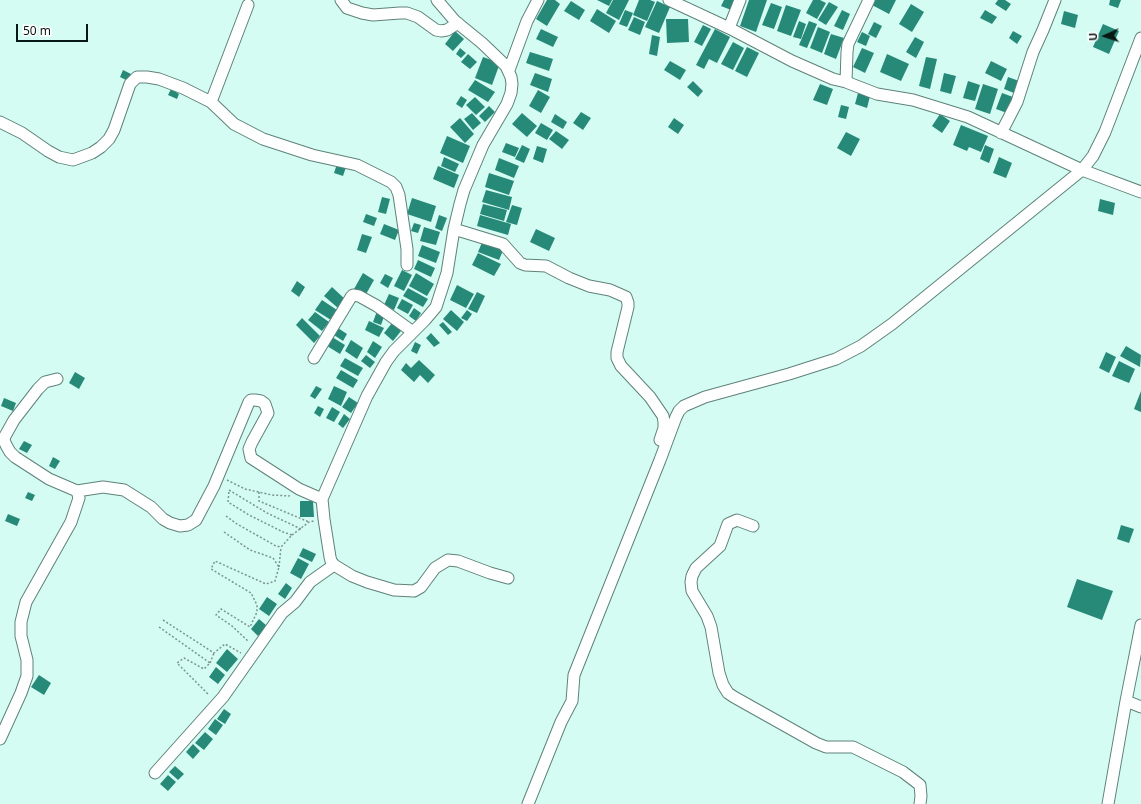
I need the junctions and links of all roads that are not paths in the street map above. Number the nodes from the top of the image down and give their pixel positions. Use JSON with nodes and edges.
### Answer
{"nodes":[{"id":1,"x":341,"y":0,"type":"edge"},
{"id":2,"x":437,"y":0,"type":"edge"},
{"id":3,"x":538,"y":0,"type":"edge"},
{"id":4,"x":669,"y":0,"type":"edge"},
{"id":5,"x":740,"y":0,"type":"edge"},
{"id":6,"x":869,"y":0,"type":"edge"},
{"id":7,"x":1054,"y":0,"type":"edge"},
{"id":8,"x":248,"y":5,"type":"dead end"},
{"id":9,"x":458,"y":23,"type":"junction"},
{"id":10,"x":729,"y":28,"type":"junction"},
{"id":11,"x":1141,"y":38,"type":"edge"},
{"id":12,"x":508,"y":70,"type":"junction"},
{"id":13,"x":846,"y":82,"type":"junction"},
{"id":14,"x":211,"y":102,"type":"junction"},
{"id":15,"x":0,"y":122,"type":"edge"},
{"id":16,"x":1001,"y":133,"type":"junction"},
{"id":17,"x":1082,"y":170,"type":"junction"},
{"id":18,"x":1141,"y":192,"type":"edge"},
{"id":19,"x":454,"y":229,"type":"junction"},
{"id":20,"x":407,"y":265,"type":"dead end"},
{"id":21,"x":413,"y":332,"type":"junction"},
{"id":22,"x":314,"y":358,"type":"dead end"},
{"id":23,"x":57,"y":379,"type":"dead end"},
{"id":24,"x":660,"y":460,"type":"junction"},
{"id":25,"x":77,"y":491,"type":"junction"},
{"id":26,"x":322,"y":499,"type":"junction"},
{"id":27,"x":753,"y":526,"type":"dead end"},
{"id":28,"x":334,"y":565,"type":"junction"},
{"id":29,"x":508,"y":578,"type":"dead end"},
{"id":30,"x":1141,"y":624,"type":"edge"},
{"id":31,"x":1126,"y":701,"type":"junction"},
{"id":32,"x":1141,"y":707,"type":"edge"},
{"id":33,"x":0,"y":739,"type":"edge"},
{"id":34,"x":155,"y":773,"type":"dead end"},
{"id":35,"x":528,"y":804,"type":"edge"},
{"id":36,"x":920,"y":804,"type":"edge"},
{"id":37,"x":1108,"y":804,"type":"edge"}],
"edges":[{"from":1,"to":9,"type":"street"},
{"from":2,"to":9,"type":"street"},
{"from":3,"to":12,"type":"street"},
{"from":4,"to":10,"type":"street"},
{"from":5,"to":10,"type":"street"},
{"from":6,"to":13,"type":"street"},
{"from":7,"to":16,"type":"street"},
{"from":8,"to":14,"type":"street"},
{"from":9,"to":12,"type":"street"},
{"from":10,"to":13,"type":"street"},
{"from":11,"to":17,"type":"street"},
{"from":12,"to":19,"type":"street"},
{"from":13,"to":16,"type":"street"},
{"from":14,"to":15,"type":"street"},
{"from":14,"to":20,"type":"street"},
{"from":16,"to":17,"type":"street"},
{"from":17,"to":18,"type":"street"},
{"from":17,"to":24,"type":"street"},
{"from":19,"to":21,"type":"street"},
{"from":19,"to":24,"type":"street"},
{"from":21,"to":22,"type":"street"},
{"from":21,"to":26,"type":"street"},
{"from":23,"to":25,"type":"street"},
{"from":24,"to":35,"type":"street"},
{"from":25,"to":26,"type":"street"},
{"from":25,"to":33,"type":"street"},
{"from":26,"to":28,"type":"street"},
{"from":27,"to":36,"type":"street"},
{"from":28,"to":29,"type":"street"},
{"from":28,"to":34,"type":"street"},
{"from":30,"to":31,"type":"street"},
{"from":31,"to":32,"type":"street"},
{"from":31,"to":37,"type":"street"}]}
